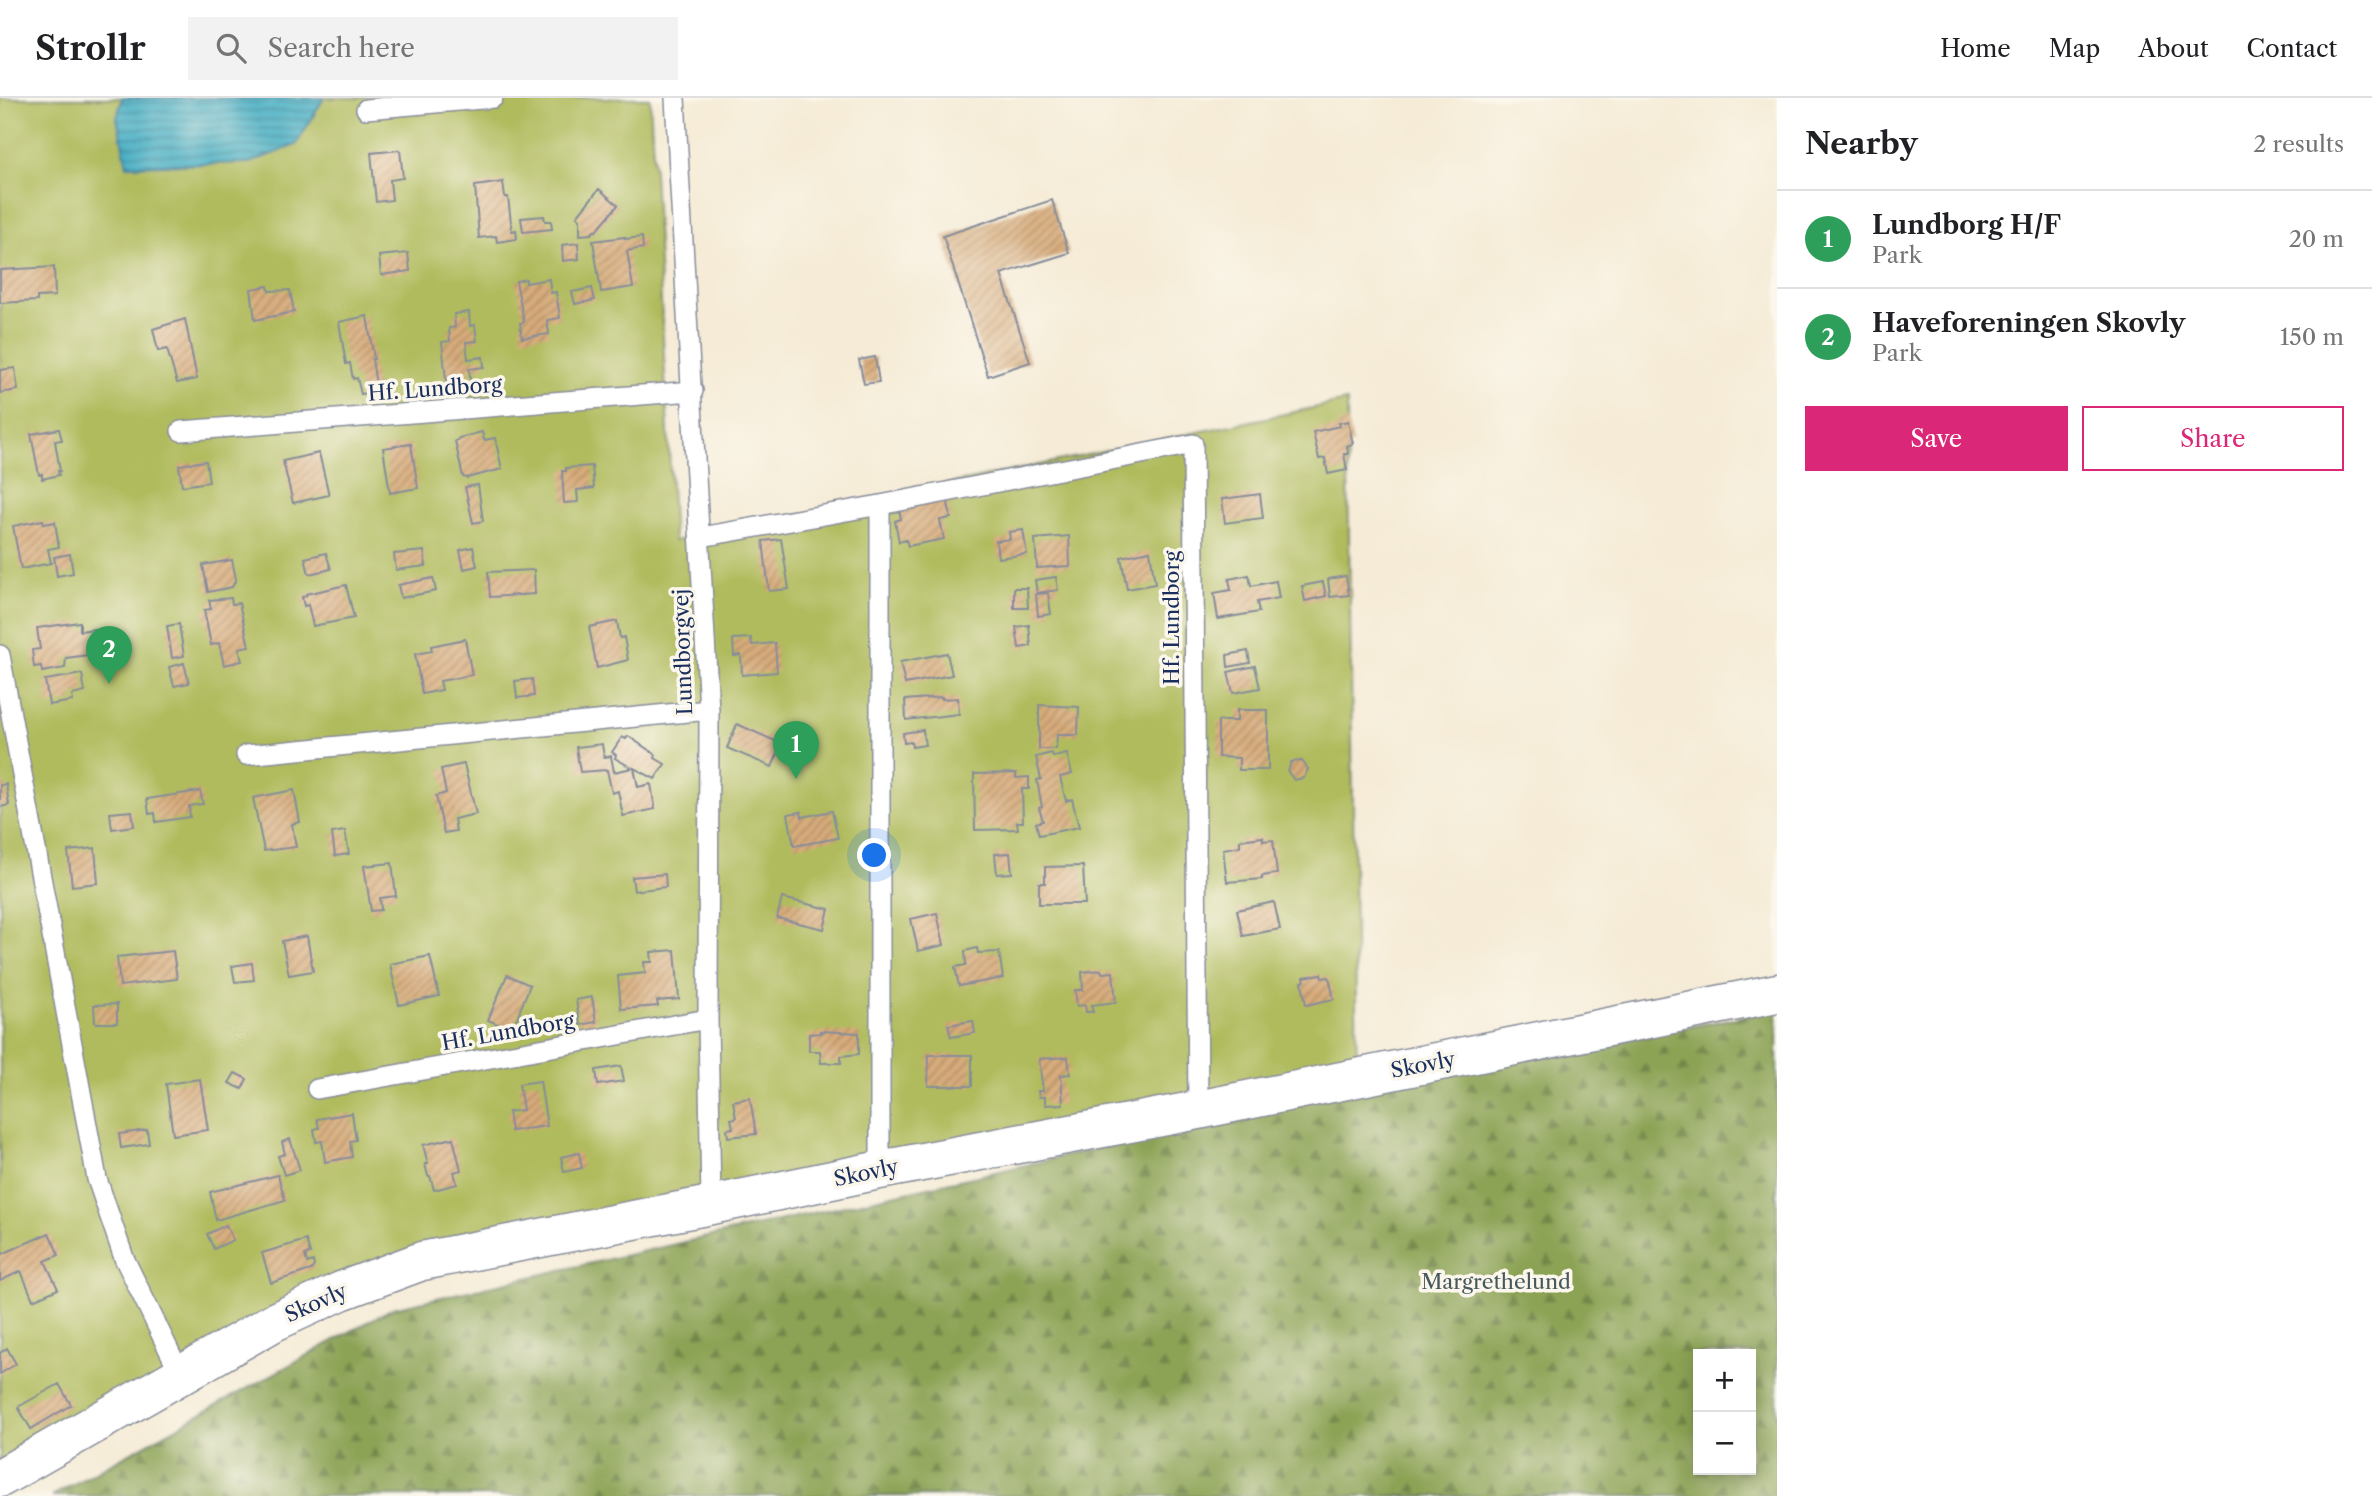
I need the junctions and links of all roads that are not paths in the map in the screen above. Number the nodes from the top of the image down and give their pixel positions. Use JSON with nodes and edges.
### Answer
{"nodes":[{"id":1,"x":493,"y":98,"type":"edge"},
{"id":2,"x":676,"y":98,"type":"edge"},
{"id":3,"x":366,"y":110,"type":"dead end"},
{"id":4,"x":693,"y":391,"type":"junction"},
{"id":5,"x":181,"y":431,"type":"dead end"},
{"id":6,"x":880,"y":505,"type":"junction"},
{"id":7,"x":701,"y":537,"type":"junction"},
{"id":8,"x":0,"y":655,"type":"edge"},
{"id":9,"x":4,"y":704,"type":"edge"},
{"id":10,"x":709,"y":710,"type":"junction"},
{"id":11,"x":246,"y":755,"type":"dead end"},
{"id":12,"x":1777,"y":993,"type":"edge"},
{"id":13,"x":708,"y":1019,"type":"junction"},
{"id":14,"x":317,"y":1089,"type":"dead end"},
{"id":15,"x":1199,"y":1110,"type":"junction"},
{"id":16,"x":880,"y":1170,"type":"junction"},
{"id":17,"x":711,"y":1205,"type":"junction"},
{"id":18,"x":180,"y":1373,"type":"junction"},
{"id":19,"x":0,"y":1478,"type":"edge"}],
"edges":[{"from":1,"to":3,"type":"lane"},
{"from":2,"to":4,"type":"lane","name":"Lundborgvej"},
{"from":4,"to":5,"type":"lane","name":"Hf. Lundborg"},
{"from":4,"to":7,"type":"lane","name":"Lundborgvej"},
{"from":6,"to":7,"type":"lane","name":"Hf. Lundborg"},
{"from":6,"to":15,"type":"lane","name":"Hf. Lundborg"},
{"from":6,"to":16,"type":"lane"},
{"from":7,"to":10,"type":"lane","name":"Lundborgvej"},
{"from":8,"to":9,"type":"lane"},
{"from":9,"to":18,"type":"lane"},
{"from":10,"to":11,"type":"lane"},
{"from":10,"to":13,"type":"lane","name":"Lundborgvej"},
{"from":12,"to":15,"type":"street","name":"Skovly"},
{"from":13,"to":14,"type":"lane","name":"Hf. Lundborg"},
{"from":13,"to":17,"type":"lane","name":"Lundborgvej"},
{"from":15,"to":16,"type":"street","name":"Skovly"},
{"from":16,"to":17,"type":"street","name":"Skovly"},
{"from":17,"to":18,"type":"street","name":"Skovly"},
{"from":18,"to":19,"type":"street","name":"Skovly"}]}
